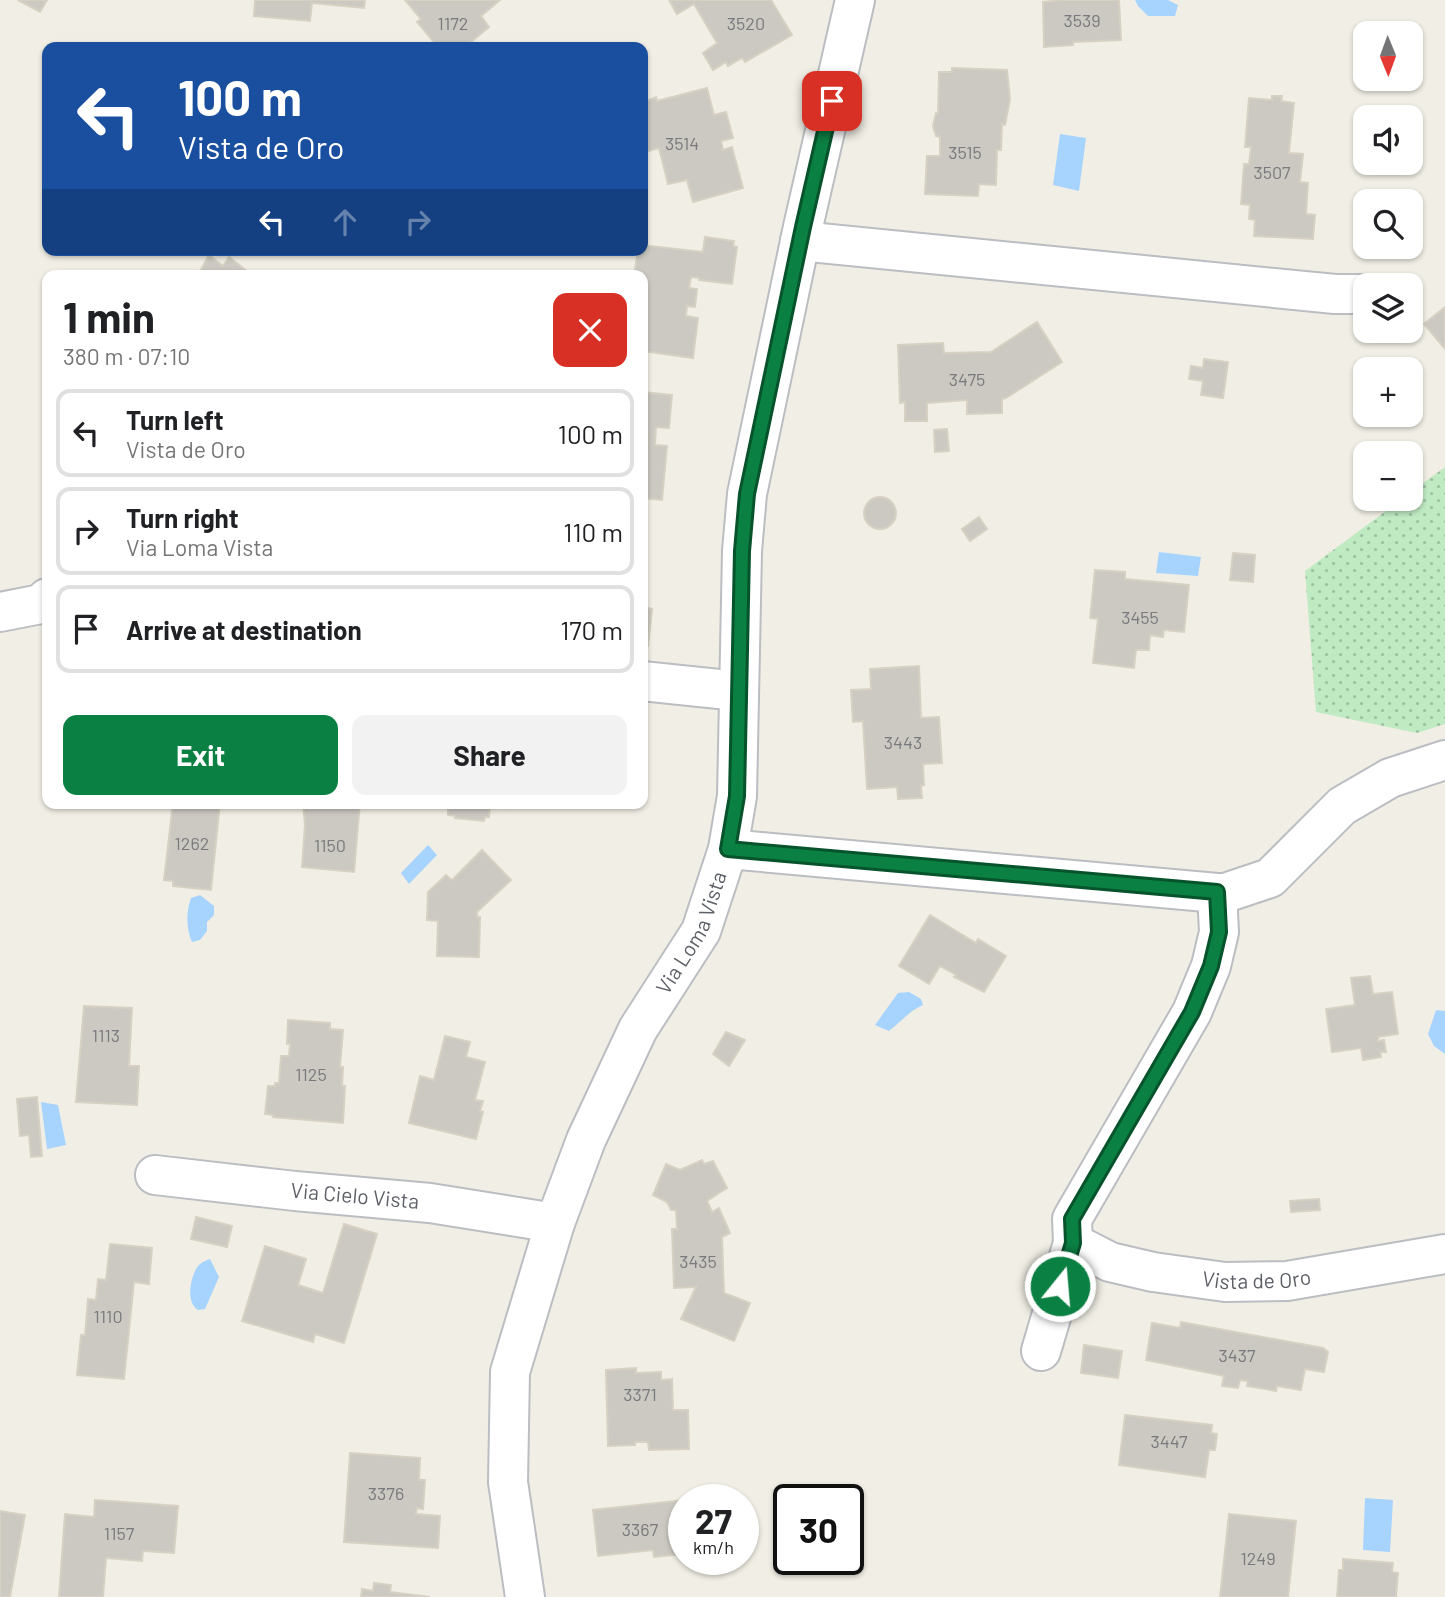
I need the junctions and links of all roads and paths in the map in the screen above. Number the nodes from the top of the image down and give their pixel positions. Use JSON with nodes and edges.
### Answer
{"nodes":[{"id":1,"x":855,"y":0,"type":"edge"},
{"id":2,"x":800,"y":241,"type":"junction"},
{"id":3,"x":1353,"y":293,"type":"edge"},
{"id":4,"x":42,"y":603,"type":"edge"},
{"id":5,"x":0,"y":612,"type":"edge"},
{"id":6,"x":648,"y":682,"type":"edge"},
{"id":7,"x":738,"y":691,"type":"junction"},
{"id":8,"x":1445,"y":760,"type":"edge"},
{"id":9,"x":728,"y":849,"type":"junction"},
{"id":10,"x":1217,"y":892,"type":"junction"},
{"id":11,"x":155,"y":1175,"type":"dead end"},
{"id":12,"x":555,"y":1223,"type":"junction"},
{"id":13,"x":1073,"y":1243,"type":"junction"},
{"id":14,"x":1445,"y":1254,"type":"edge"},
{"id":15,"x":1041,"y":1351,"type":"dead end"},
{"id":16,"x":524,"y":1597,"type":"edge"}],
"edges":[{"from":1,"to":2,"type":"street","name":"Via Loma Vista"},
{"from":2,"to":3,"type":"street"},
{"from":2,"to":7,"type":"street","name":"Via Loma Vista"},
{"from":4,"to":5,"type":"street"},
{"from":6,"to":7,"type":"street"},
{"from":7,"to":9,"type":"street","name":"Via Loma Vista"},
{"from":8,"to":10,"type":"street"},
{"from":9,"to":10,"type":"street"},
{"from":9,"to":12,"type":"street","name":"Via Loma Vista"},
{"from":10,"to":13,"type":"street"},
{"from":11,"to":12,"type":"street","name":"Via Cielo Vista"},
{"from":12,"to":16,"type":"street","name":"Via Loma Vista"},
{"from":13,"to":14,"type":"street","name":"Vista de Oro"},
{"from":13,"to":15,"type":"street"}]}
